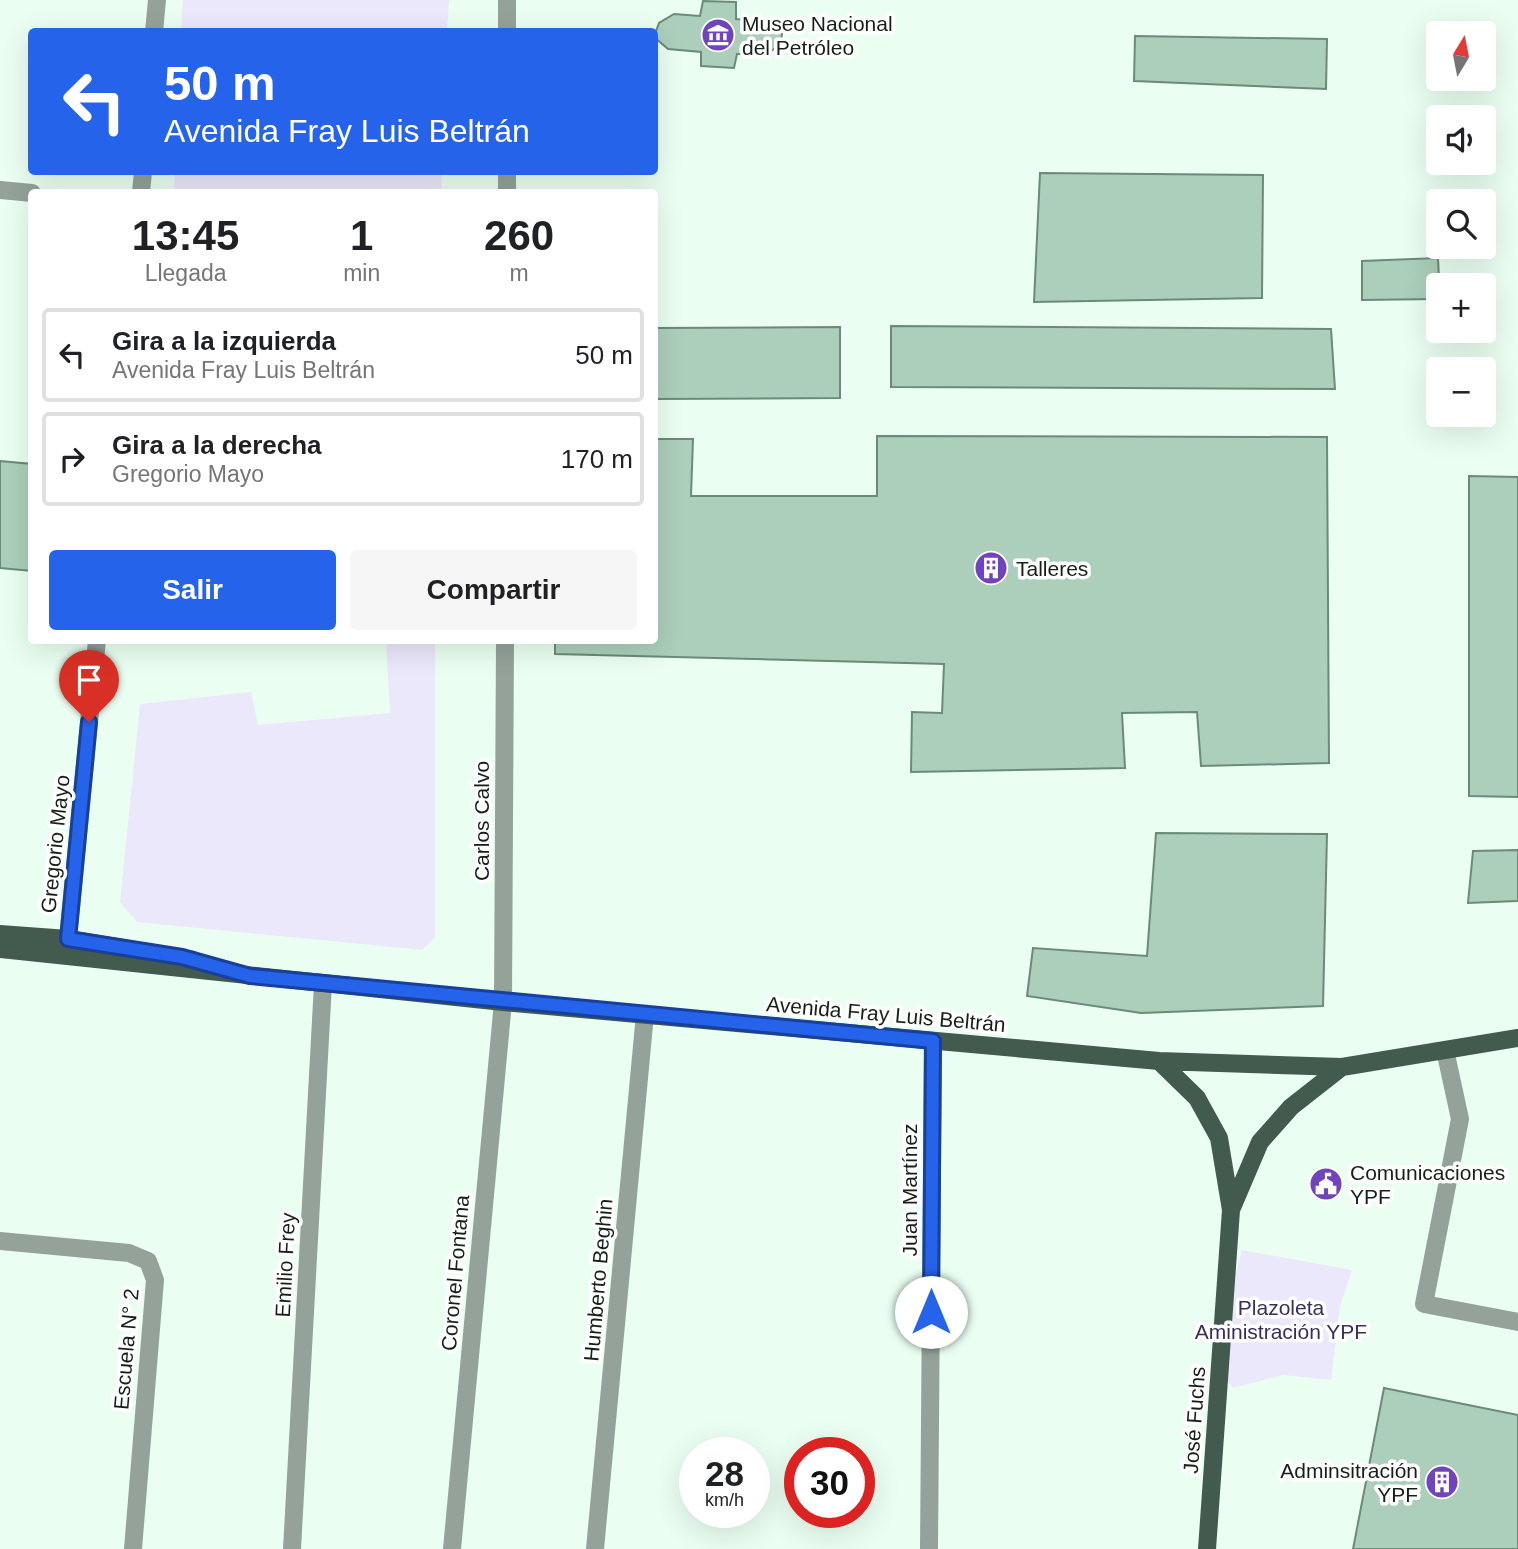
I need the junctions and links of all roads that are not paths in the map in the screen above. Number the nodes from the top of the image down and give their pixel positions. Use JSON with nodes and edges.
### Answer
{"nodes":[{"id":1,"x":157,"y":0,"type":"edge"},
{"id":2,"x":507,"y":0,"type":"edge"},
{"id":3,"x":155,"y":28,"type":"edge"},
{"id":4,"x":507,"y":28,"type":"edge"},
{"id":5,"x":0,"y":190,"type":"edge"},
{"id":6,"x":28,"y":192,"type":"edge"},
{"id":7,"x":97,"y":644,"type":"edge"},
{"id":8,"x":505,"y":644,"type":"edge"},
{"id":9,"x":0,"y":934,"type":"edge"},
{"id":10,"x":68,"y":939,"type":"junction"},
{"id":11,"x":0,"y":949,"type":"edge"},
{"id":12,"x":84,"y":958,"type":"junction"},
{"id":13,"x":250,"y":976,"type":"junction"},
{"id":14,"x":323,"y":984,"type":"junction"},
{"id":15,"x":503,"y":1002,"type":"junction"},
{"id":16,"x":646,"y":1014,"type":"junction"},
{"id":17,"x":1518,"y":1038,"type":"edge"},
{"id":18,"x":933,"y":1041,"type":"junction"},
{"id":19,"x":1445,"y":1050,"type":"junction"},
{"id":20,"x":1159,"y":1061,"type":"junction"},
{"id":21,"x":1342,"y":1067,"type":"junction"},
{"id":22,"x":1231,"y":1210,"type":"junction"},
{"id":23,"x":0,"y":1241,"type":"edge"},
{"id":24,"x":1518,"y":1322,"type":"edge"},
{"id":25,"x":133,"y":1549,"type":"edge"},
{"id":26,"x":292,"y":1549,"type":"edge"},
{"id":27,"x":452,"y":1549,"type":"edge"},
{"id":28,"x":595,"y":1549,"type":"edge"},
{"id":29,"x":929,"y":1549,"type":"edge"},
{"id":30,"x":1208,"y":1549,"type":"edge"}],
"edges":[{"from":1,"to":3,"type":"street"},
{"from":2,"to":4,"type":"street"},
{"from":5,"to":6,"type":"street"},
{"from":7,"to":10,"type":"street","name":"Gregorio Mayo"},
{"from":8,"to":15,"type":"street","name":"Carlos Calvo"},
{"from":9,"to":10,"type":"main road","name":"Avenida Fray Luis Beltrán"},
{"from":10,"to":12,"type":"street","name":"Gregorio Mayo"},
{"from":10,"to":13,"type":"main road","name":"Avenida Fray Luis Beltrán"},
{"from":11,"to":12,"type":"main road","name":"Avenida Fray Luis Beltrán"},
{"from":12,"to":13,"type":"main road","name":"Avenida Fray Luis Beltrán"},
{"from":13,"to":14,"type":"main road","name":"Avenida Fray Luis Beltrán"},
{"from":14,"to":15,"type":"main road","name":"Avenida Fray Luis Beltrán"},
{"from":14,"to":26,"type":"street","name":"Emilio Frey"},
{"from":15,"to":16,"type":"main road","name":"Avenida Fray Luis Beltrán"},
{"from":15,"to":27,"type":"street","name":"Coronel Fontana"},
{"from":16,"to":18,"type":"main road","name":"Avenida Fray Luis Beltrán"},
{"from":16,"to":28,"type":"street","name":"Humberto Beghin"},
{"from":17,"to":19,"type":"main road","name":"Avenida Fray Luis Beltrán"},
{"from":18,"to":20,"type":"main road","name":"Avenida Fray Luis Beltrán"},
{"from":18,"to":29,"type":"street","name":"Juan Martínez"},
{"from":19,"to":21,"type":"main road","name":"Avenida Fray Luis Beltrán"},
{"from":19,"to":24,"type":"street"},
{"from":20,"to":21,"type":"main road","name":"Avenida Fray Luis Beltrán"},
{"from":20,"to":22,"type":"main road","name":"José Fuchs"},
{"from":21,"to":22,"type":"main road","name":"José Fuchs"},
{"from":22,"to":30,"type":"main road","name":"José Fuchs"},
{"from":23,"to":25,"type":"street","name":"Escuela N° 2"}]}
